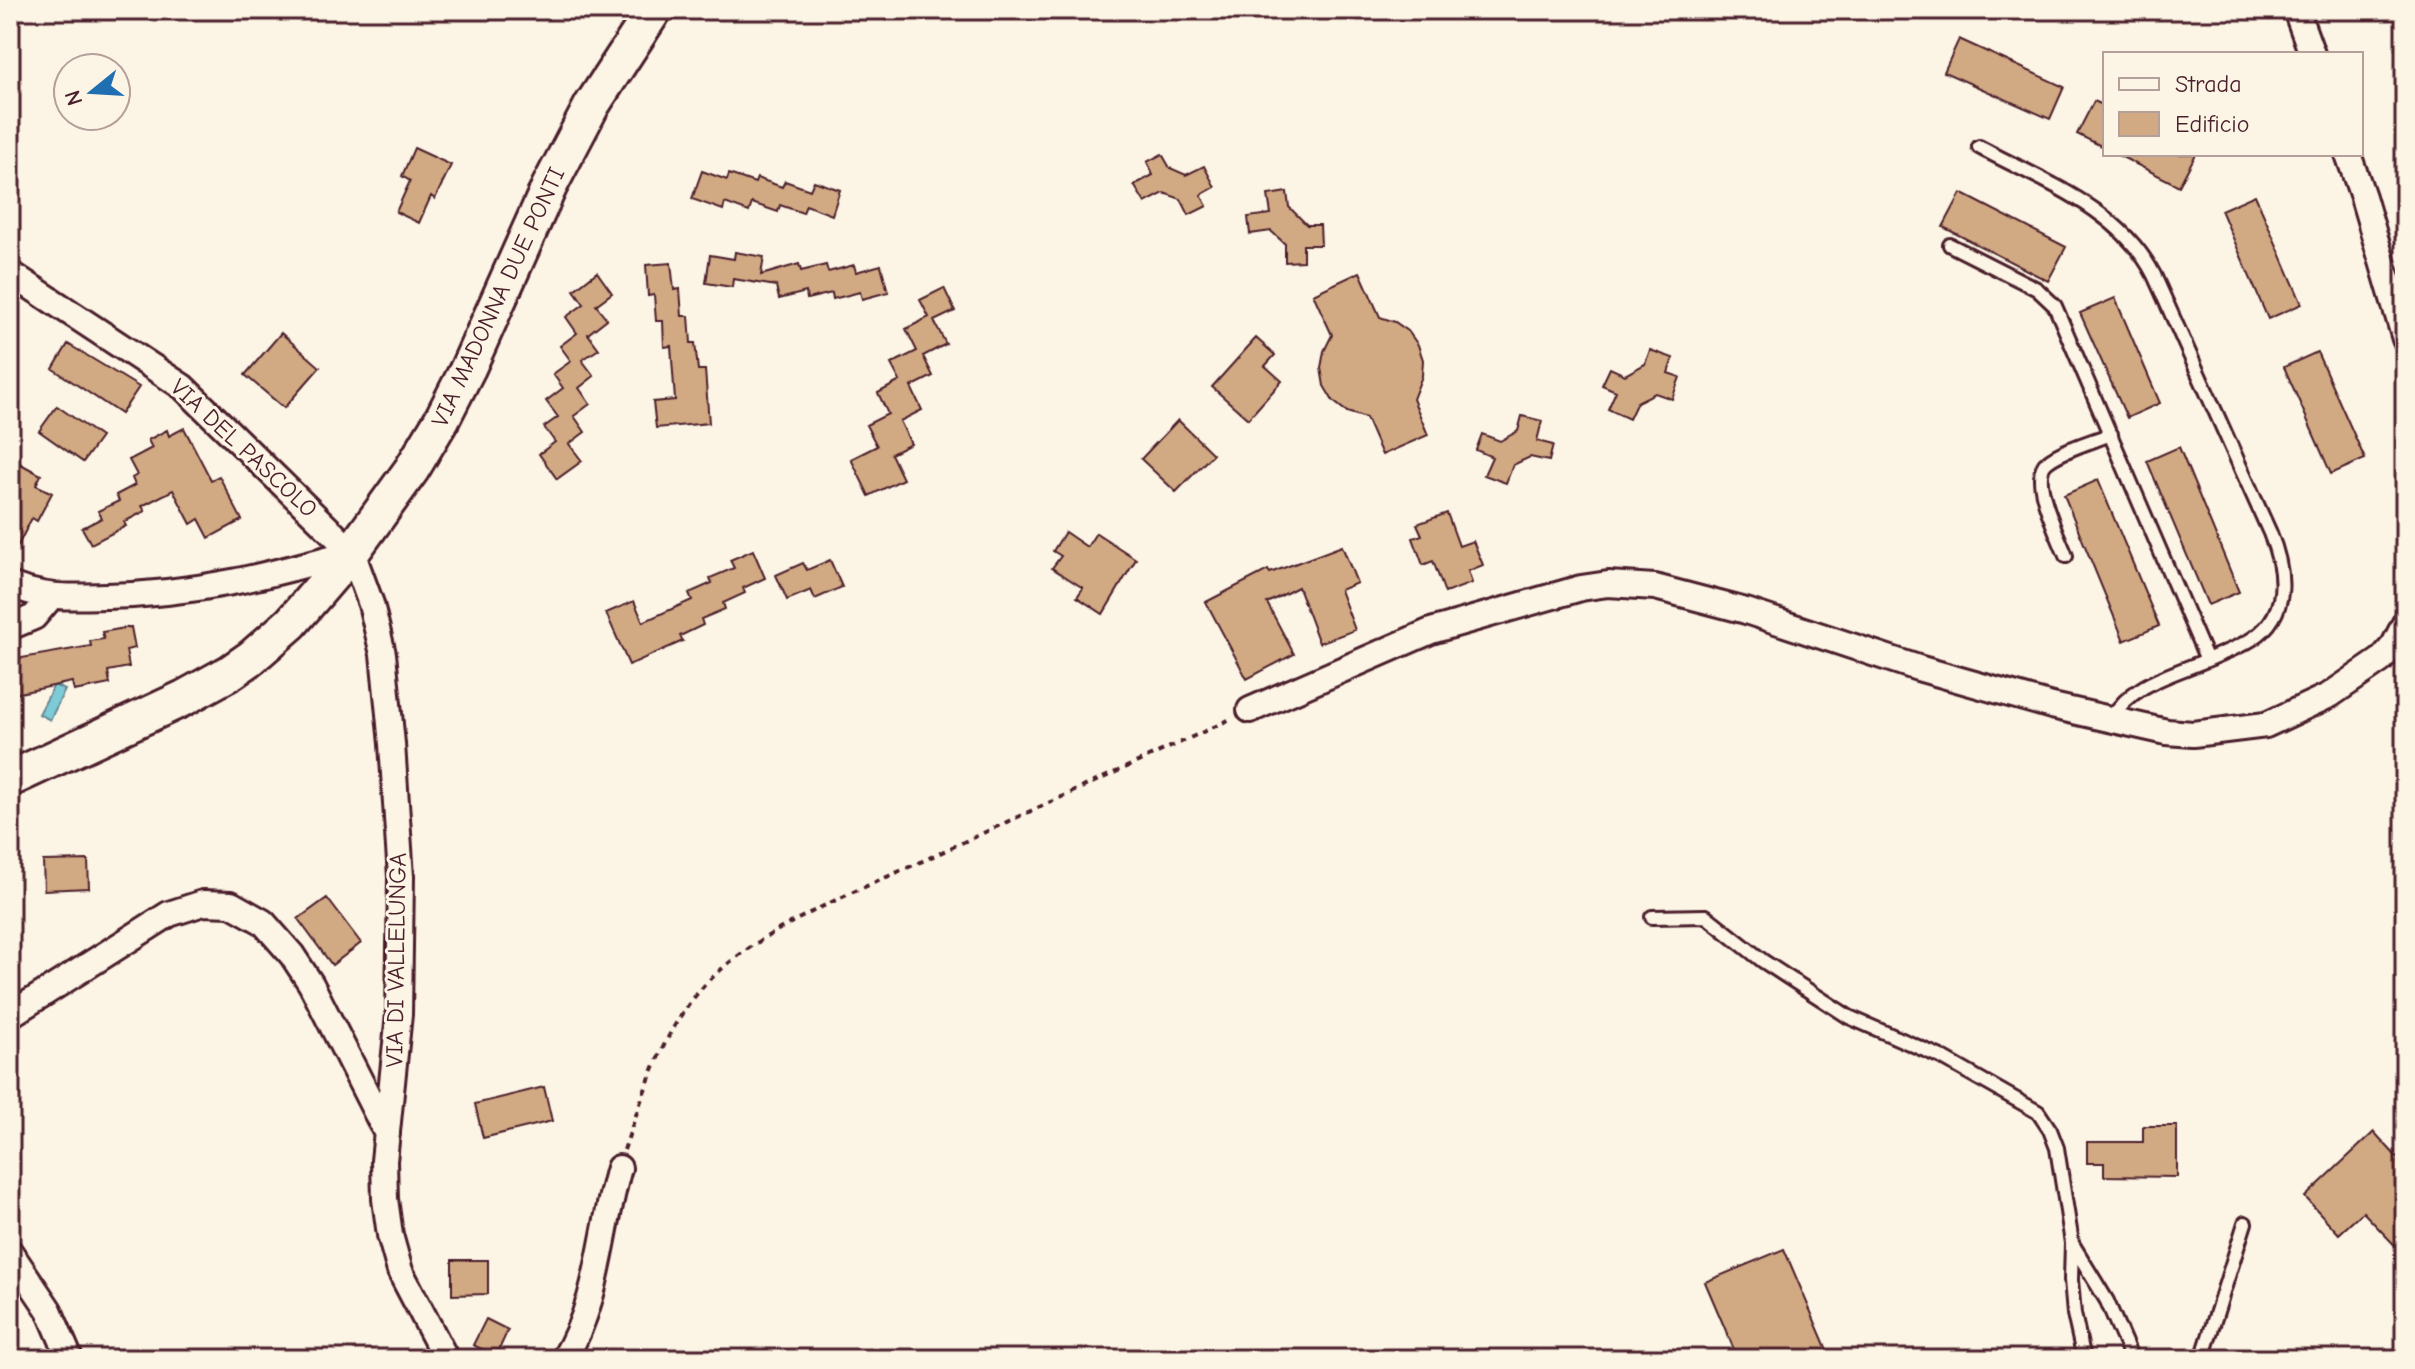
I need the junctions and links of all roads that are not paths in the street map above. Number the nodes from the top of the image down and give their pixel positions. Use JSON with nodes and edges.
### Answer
{"nodes":[{"id":1,"x":654,"y":10,"type":"edge"},
{"id":2,"x":2296,"y":10,"type":"edge"},
{"id":3,"x":2311,"y":52,"type":"edge"},
{"id":4,"x":1979,"y":147,"type":"dead end"},
{"id":5,"x":2349,"y":156,"type":"edge"},
{"id":6,"x":1950,"y":245,"type":"dead end"},
{"id":7,"x":10,"y":273,"type":"edge"},
{"id":8,"x":2405,"y":339,"type":"edge"},
{"id":9,"x":2111,"y":434,"type":"junction"},
{"id":10,"x":352,"y":552,"type":"junction"},
{"id":11,"x":2066,"y":556,"type":"dead end"},
{"id":12,"x":10,"y":585,"type":"edge"},
{"id":13,"x":51,"y":597,"type":"junction"},
{"id":14,"x":2405,"y":623,"type":"edge"},
{"id":15,"x":10,"y":627,"type":"edge"},
{"id":16,"x":2207,"y":660,"type":"junction"},
{"id":17,"x":1250,"y":710,"type":"road end"},
{"id":18,"x":2111,"y":719,"type":"junction"},
{"id":19,"x":10,"y":779,"type":"edge"},
{"id":20,"x":1652,"y":917,"type":"dead end"},
{"id":21,"x":10,"y":1015,"type":"edge"},
{"id":22,"x":387,"y":1134,"type":"junction"},
{"id":23,"x":619,"y":1168,"type":"road end"},
{"id":24,"x":2245,"y":1223,"type":"dead end"},
{"id":25,"x":2072,"y":1243,"type":"junction"},
{"id":26,"x":10,"y":1252,"type":"edge"},
{"id":27,"x":70,"y":1359,"type":"edge"},
{"id":28,"x":446,"y":1359,"type":"edge"},
{"id":29,"x":564,"y":1359,"type":"edge"},
{"id":30,"x":2084,"y":1359,"type":"edge"},
{"id":31,"x":2132,"y":1359,"type":"edge"},
{"id":32,"x":2202,"y":1359,"type":"edge"}],
"edges":[{"from":1,"to":10,"type":"main road","name":"VIA MADONNA DUE PONTI"},
{"from":2,"to":3,"type":"street"},
{"from":4,"to":16,"type":"lane"},
{"from":5,"to":8,"type":"street"},
{"from":6,"to":9,"type":"lane"},
{"from":7,"to":10,"type":"street","name":"VIA DEL PASCOLO"},
{"from":9,"to":11,"type":"lane"},
{"from":9,"to":16,"type":"lane"},
{"from":10,"to":13,"type":"street"},
{"from":10,"to":19,"type":"main road","name":"VIA MADONNA DUE PONTI"},
{"from":10,"to":22,"type":"street","name":"VIA DI VALLELUNGA"},
{"from":12,"to":13,"type":"street"},
{"from":13,"to":15,"type":"street"},
{"from":14,"to":18,"type":"street"},
{"from":16,"to":18,"type":"lane"},
{"from":17,"to":18,"type":"street"},
{"from":20,"to":25,"type":"lane"},
{"from":21,"to":22,"type":"street"},
{"from":22,"to":28,"type":"street","name":"VIA DI VALLELUNGA"},
{"from":23,"to":29,"type":"street"},
{"from":24,"to":32,"type":"lane"},
{"from":25,"to":30,"type":"lane"},
{"from":25,"to":31,"type":"lane"},
{"from":26,"to":27,"type":"street"}]}
